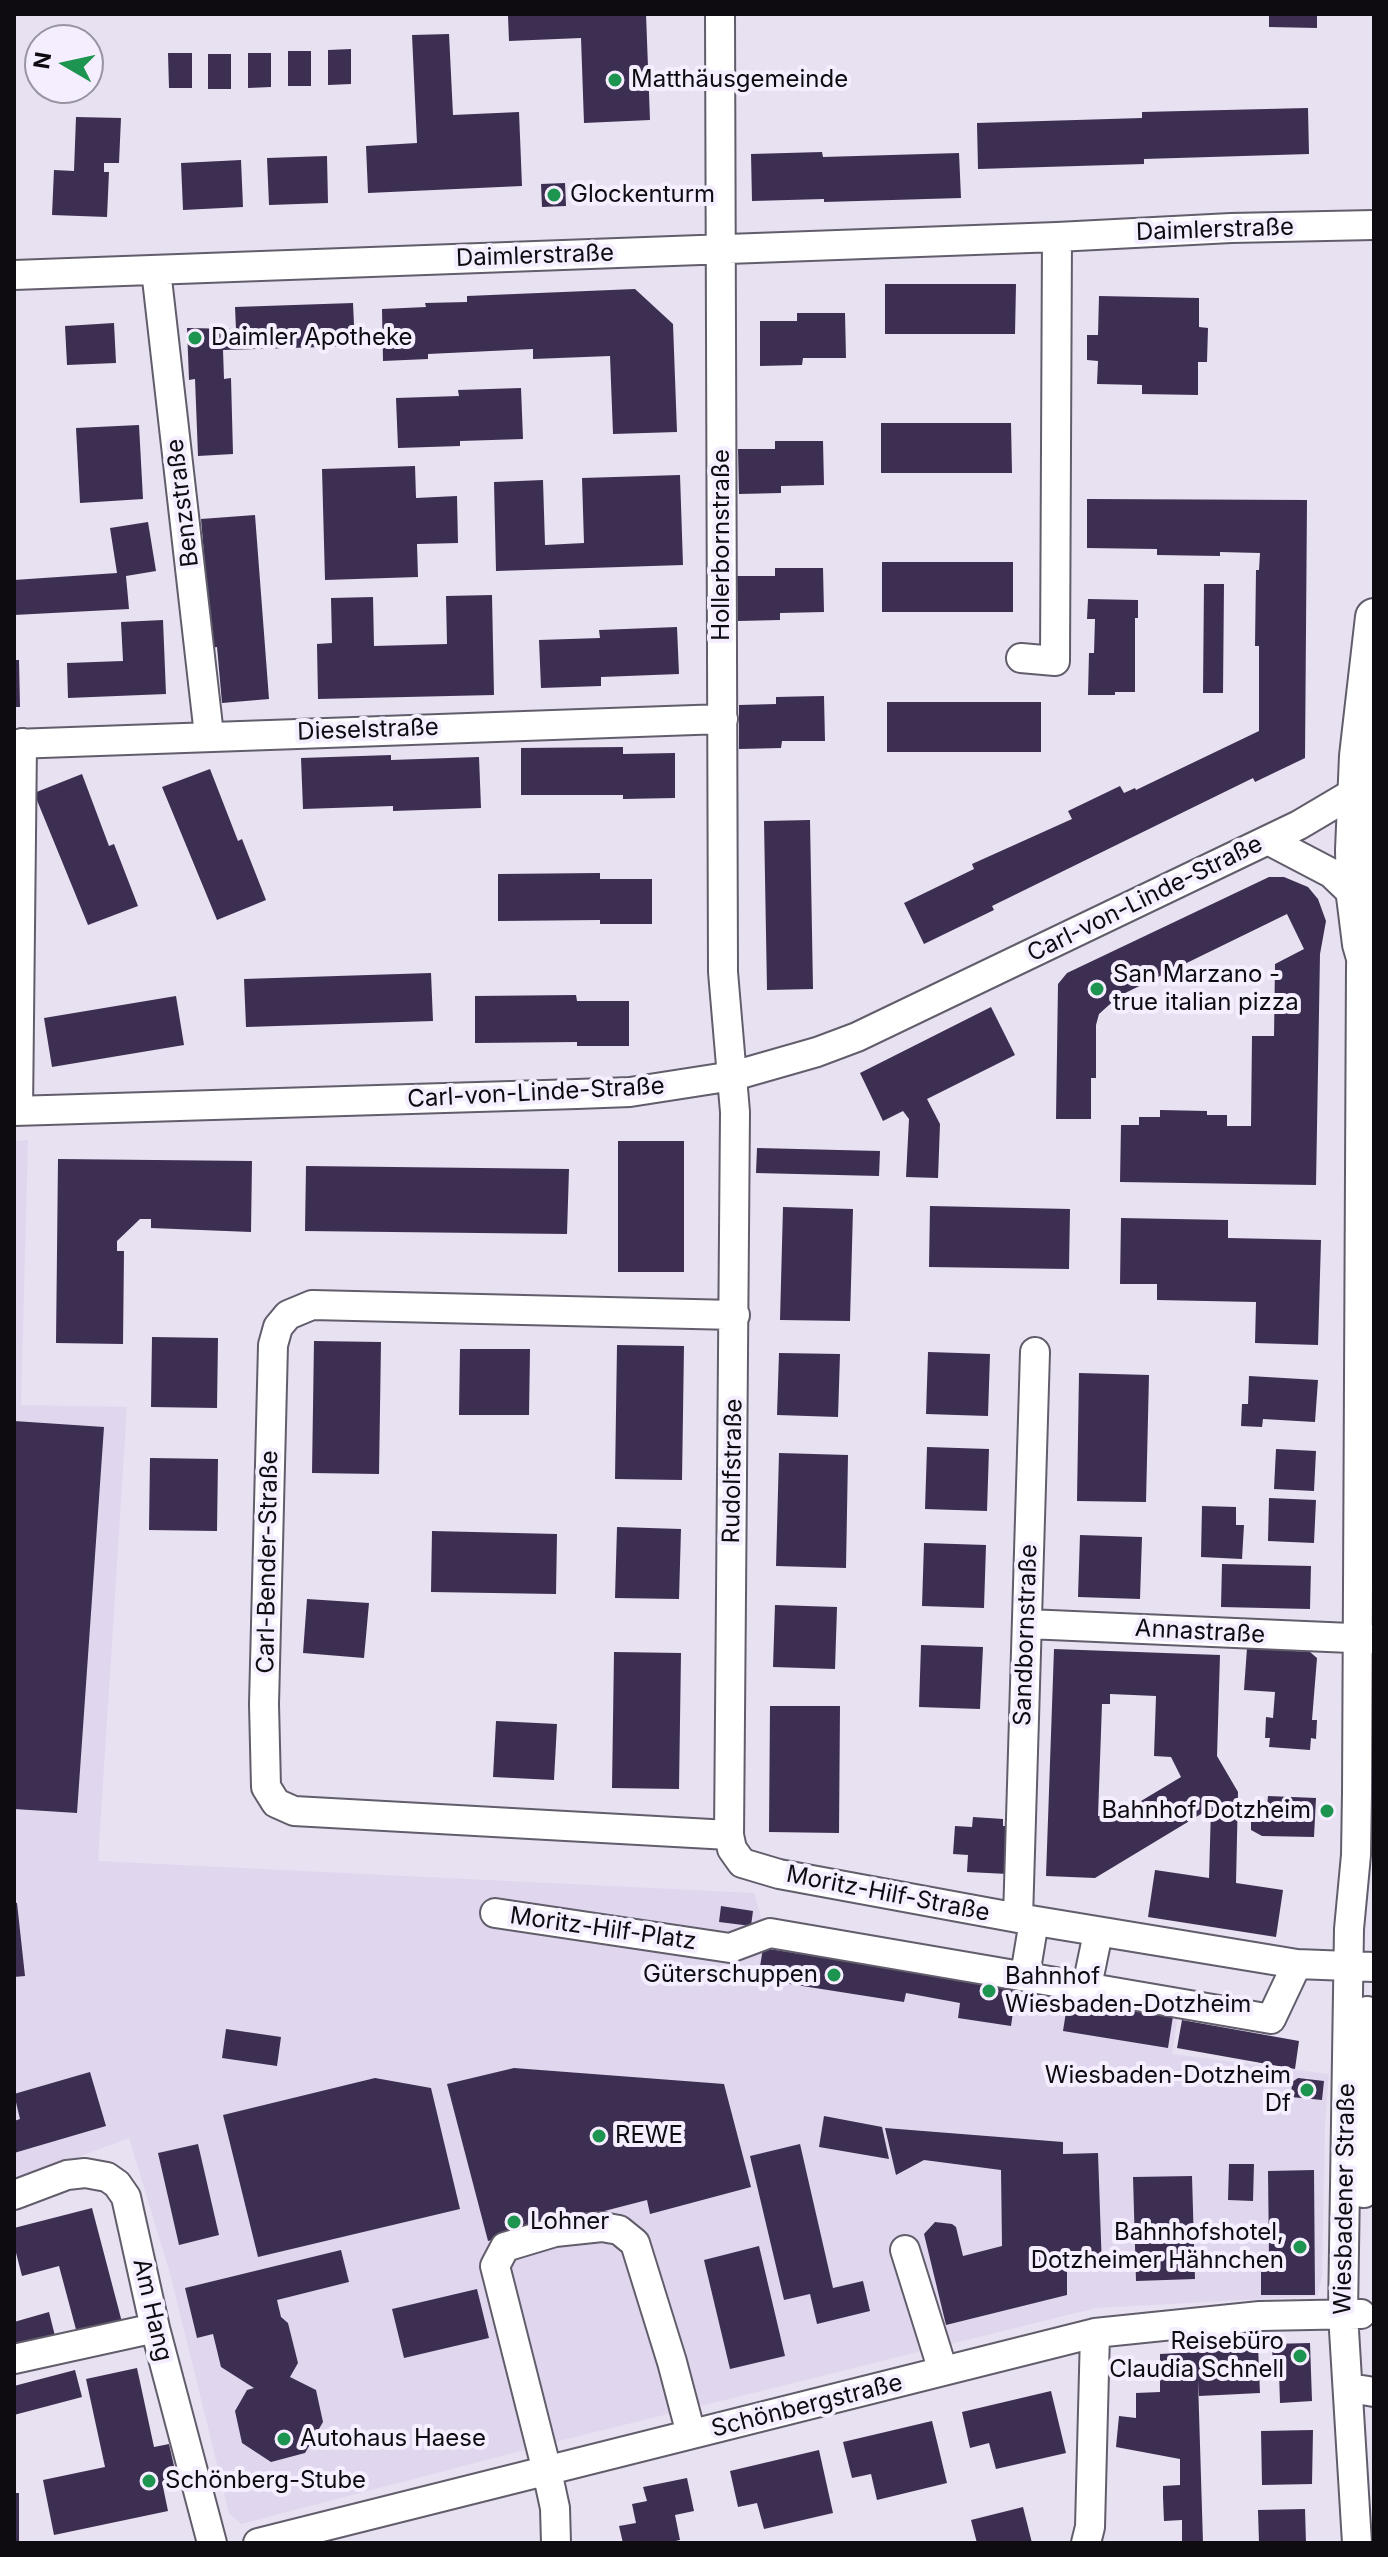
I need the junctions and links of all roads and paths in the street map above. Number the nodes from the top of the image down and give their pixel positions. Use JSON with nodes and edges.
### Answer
{"nodes":[{"id":1,"x":720,"y":14,"type":"edge"},
{"id":2,"x":1374,"y":225,"type":"edge"},
{"id":3,"x":1057,"y":237,"type":"junction"},
{"id":4,"x":721,"y":249,"type":"junction"},
{"id":5,"x":156,"y":270,"type":"junction"},
{"id":6,"x":14,"y":275,"type":"edge"},
{"id":7,"x":1374,"y":617,"type":"edge"},
{"id":8,"x":1021,"y":658,"type":"dead end"},
{"id":9,"x":723,"y":719,"type":"junction"},
{"id":10,"x":209,"y":735,"type":"junction"},
{"id":11,"x":18,"y":744,"type":"edge"},
{"id":12,"x":1366,"y":785,"type":"edge"},
{"id":13,"x":1268,"y":840,"type":"junction"},
{"id":14,"x":1355,"y":896,"type":"junction"},
{"id":15,"x":1361,"y":944,"type":"junction"},
{"id":16,"x":1374,"y":989,"type":"edge"},
{"id":17,"x":733,"y":1076,"type":"junction"},
{"id":18,"x":16,"y":1111,"type":"edge"},
{"id":19,"x":1374,"y":1232,"type":"edge"},
{"id":20,"x":1366,"y":1279,"type":"edge"},
{"id":21,"x":735,"y":1315,"type":"junction"},
{"id":22,"x":1035,"y":1352,"type":"dead end"},
{"id":23,"x":1027,"y":1624,"type":"junction"},
{"id":24,"x":1366,"y":1639,"type":"edge"},
{"id":25,"x":729,"y":1835,"type":"junction"},
{"id":26,"x":742,"y":1863,"type":"joint"},
{"id":27,"x":495,"y":1913,"type":"dead end"},
{"id":28,"x":1026,"y":1920,"type":"junction"},
{"id":29,"x":1098,"y":1933,"type":"junction"},
{"id":30,"x":1297,"y":1964,"type":"junction"},
{"id":31,"x":1363,"y":1967,"type":"edge"},
{"id":32,"x":1025,"y":1975,"type":"junction"},
{"id":33,"x":1087,"y":1986,"type":"junction"},
{"id":34,"x":1362,"y":2139,"type":"edge"},
{"id":35,"x":14,"y":2195,"type":"edge"},
{"id":36,"x":905,"y":2250,"type":"dead end"},
{"id":37,"x":1352,"y":2314,"type":"junction"},
{"id":38,"x":155,"y":2328,"type":"junction"},
{"id":39,"x":1095,"y":2333,"type":"junction"},
{"id":40,"x":14,"y":2359,"type":"edge"},
{"id":41,"x":943,"y":2371,"type":"junction"},
{"id":42,"x":1368,"y":2391,"type":"edge"},
{"id":43,"x":691,"y":2434,"type":"junction"},
{"id":44,"x":547,"y":2471,"type":"junction"},
{"id":45,"x":212,"y":2543,"type":"edge"},
{"id":46,"x":258,"y":2543,"type":"edge"},
{"id":47,"x":556,"y":2543,"type":"edge"},
{"id":48,"x":1086,"y":2543,"type":"edge"},
{"id":49,"x":1358,"y":2543,"type":"edge"}],
"edges":[{"from":1,"to":4,"type":"street","name":"Hollerbornstraße"},
{"from":2,"to":3,"type":"street","name":"Daimlerstraße"},
{"from":3,"to":4,"type":"street","name":"Daimlerstraße"},
{"from":3,"to":8,"type":"street"},
{"from":4,"to":5,"type":"street","name":"Daimlerstraße"},
{"from":4,"to":9,"type":"street","name":"Hollerbornstraße"},
{"from":5,"to":6,"type":"street","name":"Daimlerstraße"},
{"from":5,"to":10,"type":"street","name":"Benzstraße"},
{"from":7,"to":12,"type":"main road"},
{"from":9,"to":10,"type":"street","name":"Dieselstraße"},
{"from":9,"to":17,"type":"street","name":"Hollerbornstraße"},
{"from":10,"to":11,"type":"street","name":"Dieselstraße"},
{"from":11,"to":18,"type":"street"},
{"from":12,"to":13,"type":"street","name":"Carl-von-Linde-Straße"},
{"from":12,"to":14,"type":"main road"},
{"from":13,"to":14,"type":"street"},
{"from":13,"to":17,"type":"street","name":"Carl-von-Linde-Straße"},
{"from":14,"to":15,"type":"main road"},
{"from":15,"to":16,"type":"main road"},
{"from":15,"to":20,"type":"street"},
{"from":17,"to":18,"type":"street","name":"Carl-von-Linde-Straße"},
{"from":17,"to":21,"type":"street","name":"Rudolfstraße"},
{"from":19,"to":20,"type":"street","name":"Wiesbadener Straße"},
{"from":20,"to":24,"type":"street","name":"Wiesbadener Straße"},
{"from":21,"to":25,"type":"street","name":"Rudolfstraße"},
{"from":21,"to":25,"type":"street","name":"Carl-Bender-Straße"},
{"from":22,"to":23,"type":"street","name":"Sandbornstraße"},
{"from":23,"to":24,"type":"street","name":"Annastraße"},
{"from":23,"to":28,"type":"street","name":"Sandbornstraße"},
{"from":24,"to":31,"type":"street","name":"Wiesbadener Straße"},
{"from":25,"to":26,"type":"street","name":"Rudolfstraße"},
{"from":26,"to":28,"type":"street","name":"Moritz-Hilf-Straße"},
{"from":27,"to":32,"type":"street","name":"Moritz-Hilf-Platz"},
{"from":28,"to":29,"type":"street","name":"Moritz-Hilf-Straße"},
{"from":28,"to":32,"type":"street"},
{"from":29,"to":30,"type":"street","name":"Moritz-Hilf-Straße"},
{"from":29,"to":33,"type":"street"},
{"from":30,"to":31,"type":"street","name":"Moritz-Hilf-Straße"},
{"from":30,"to":33,"type":"street"},
{"from":31,"to":34,"type":"street","name":"Wiesbadener Straße"},
{"from":32,"to":33,"type":"street","name":"Moritz-Hilf-Platz"},
{"from":34,"to":37,"type":"street","name":"Wiesbadener Straße"},
{"from":35,"to":38,"type":"street","name":"Am Hang"},
{"from":36,"to":41,"type":"street"},
{"from":37,"to":39,"type":"street","name":"Schönbergstraße"},
{"from":37,"to":42,"type":"street","name":"Wiesbadener Straße"},
{"from":37,"to":49,"type":"street","name":"Wiesbadener Straße"},
{"from":38,"to":40,"type":"street"},
{"from":38,"to":45,"type":"street","name":"Am Hang"},
{"from":39,"to":41,"type":"street","name":"Schönbergstraße"},
{"from":39,"to":48,"type":"street"},
{"from":41,"to":43,"type":"street","name":"Schönbergstraße"},
{"from":42,"to":49,"type":"street","name":"Wiesbadener Straße"},
{"from":43,"to":44,"type":"street","name":"Schönbergstraße"},
{"from":43,"to":44,"type":"street"},
{"from":44,"to":46,"type":"street","name":"Schönbergstraße"},
{"from":44,"to":47,"type":"street"}]}
